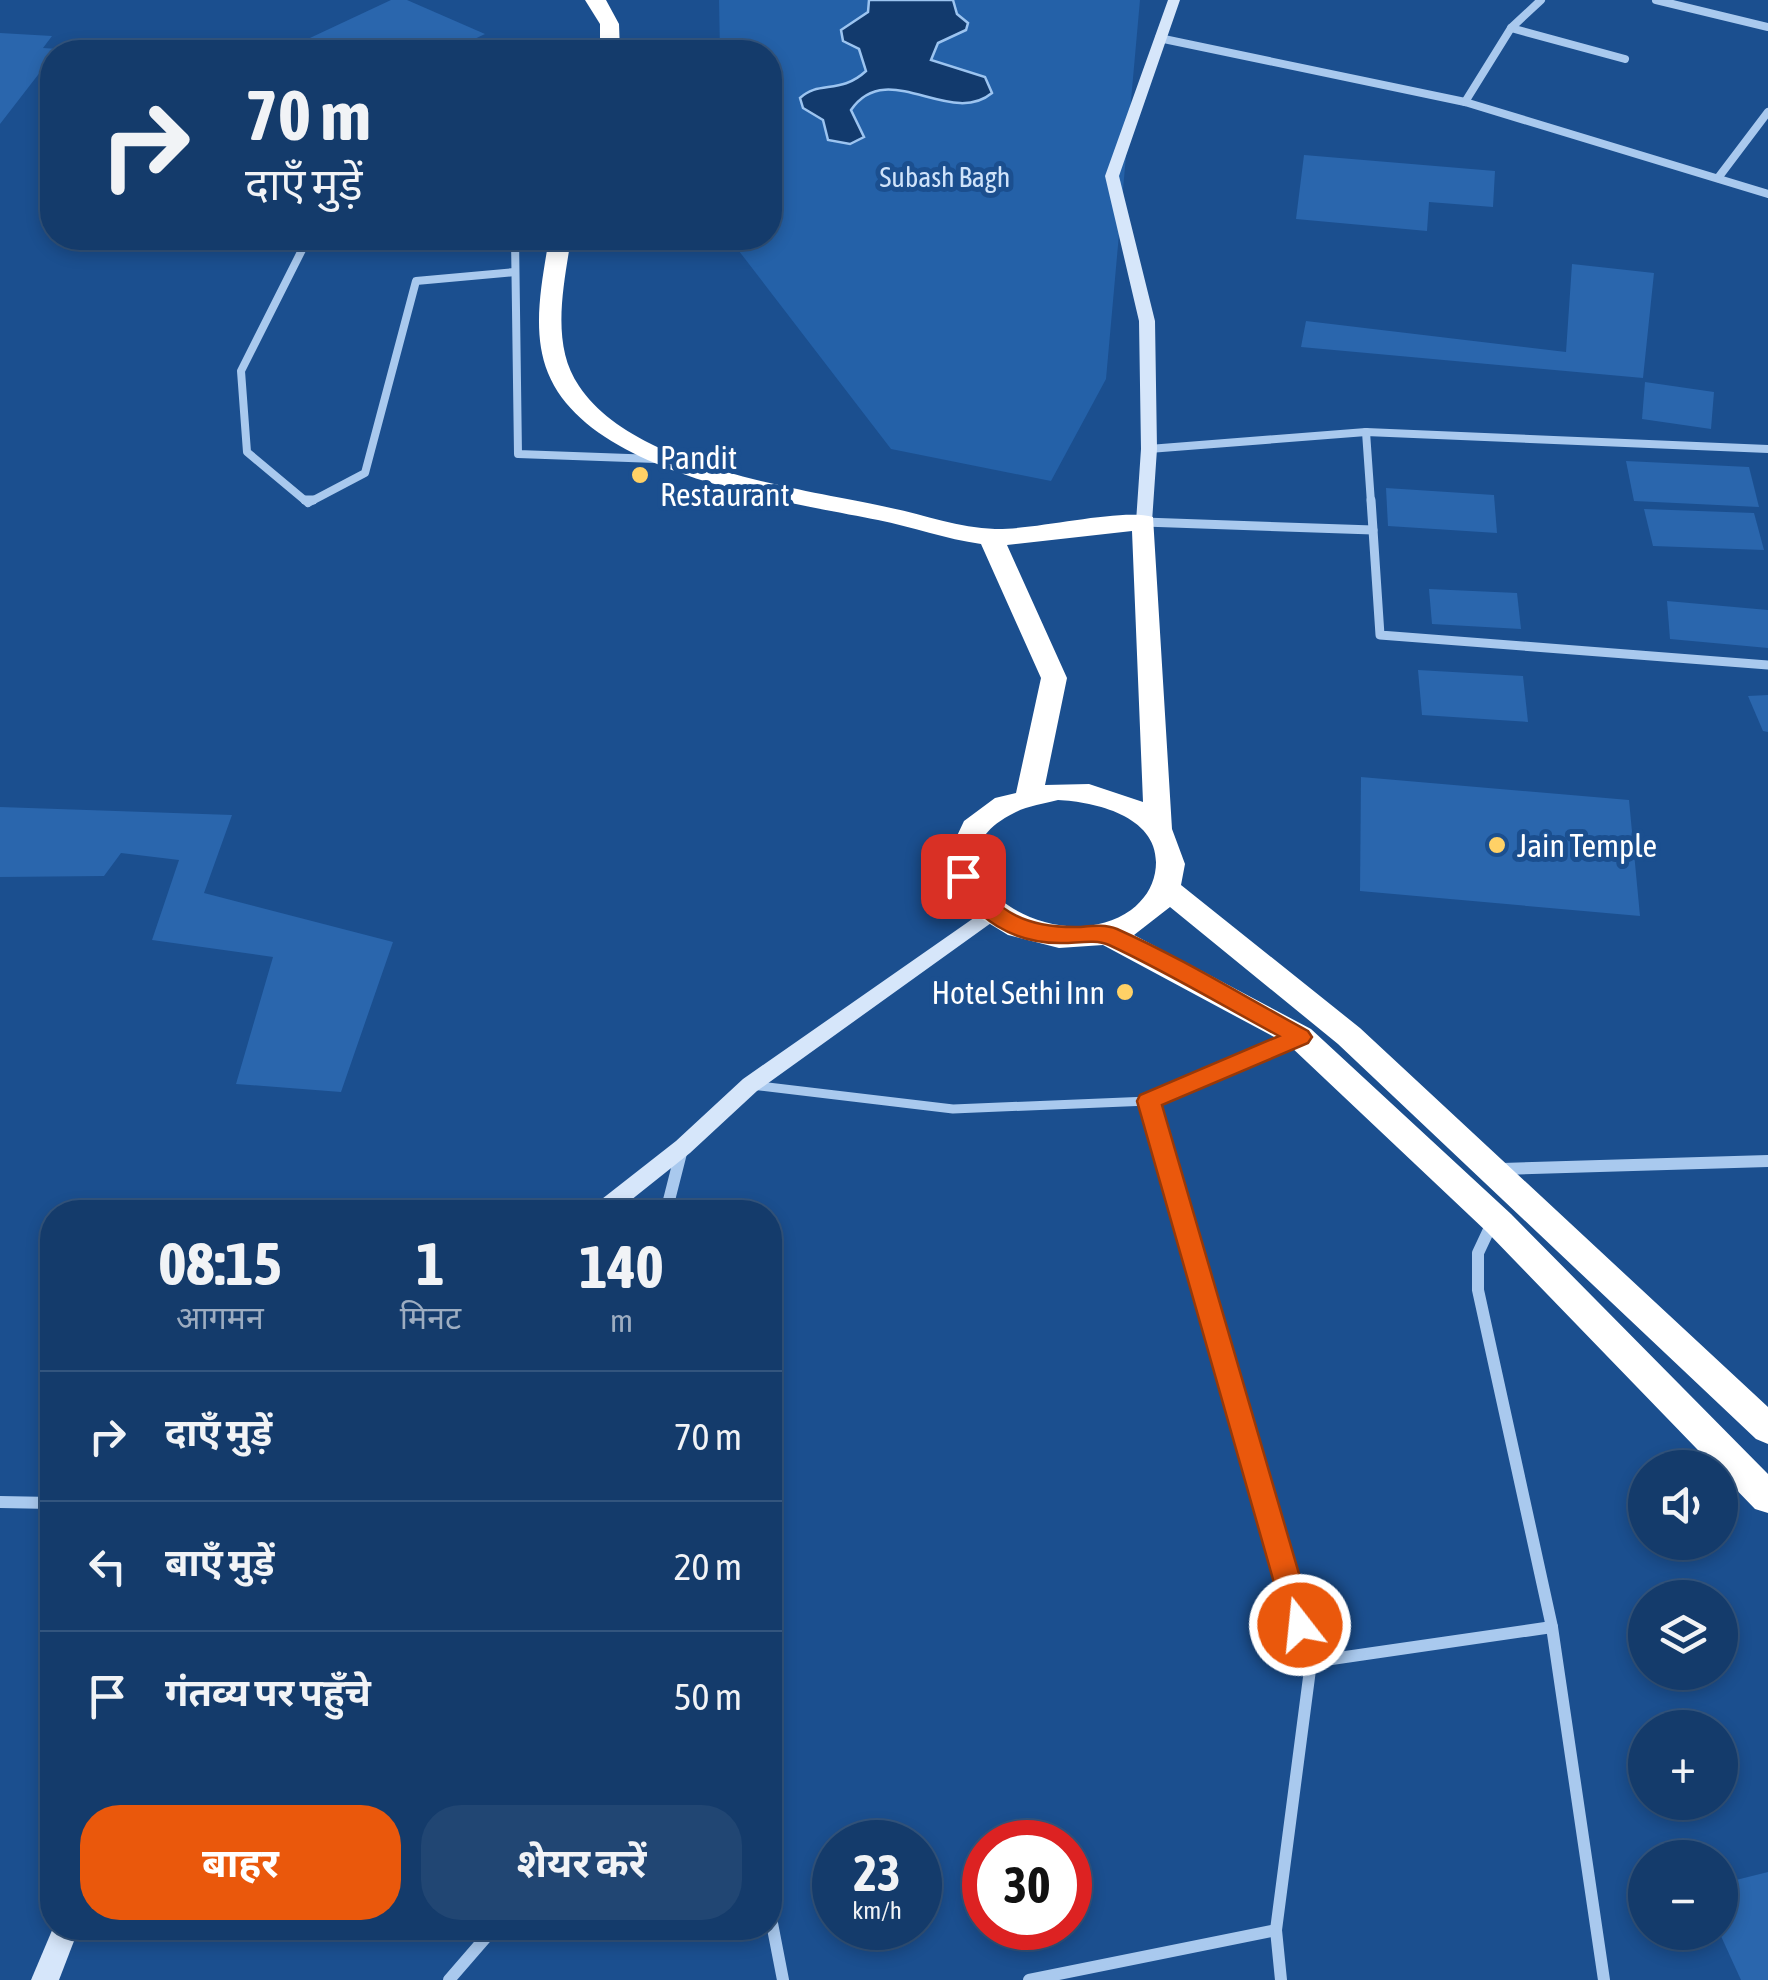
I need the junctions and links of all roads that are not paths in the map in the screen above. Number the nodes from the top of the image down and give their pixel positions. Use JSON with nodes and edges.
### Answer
{"nodes":[{"id":1,"x":595,"y":0,"type":"edge"},
{"id":2,"x":1174,"y":0,"type":"edge"},
{"id":3,"x":1541,"y":0,"type":"edge"},
{"id":4,"x":1656,"y":0,"type":"edge"},
{"id":5,"x":1768,"y":27,"type":"edge"},
{"id":6,"x":1511,"y":28,"type":"junction"},
{"id":7,"x":1160,"y":38,"type":"junction"},
{"id":8,"x":611,"y":40,"type":"edge"},
{"id":9,"x":1625,"y":59,"type":"dead end"},
{"id":10,"x":1464,"y":102,"type":"junction"},
{"id":11,"x":1768,"y":112,"type":"edge"},
{"id":12,"x":1718,"y":178,"type":"junction"},
{"id":13,"x":1768,"y":194,"type":"edge"},
{"id":14,"x":302,"y":250,"type":"edge"},
{"id":15,"x":515,"y":250,"type":"edge"},
{"id":16,"x":558,"y":250,"type":"edge"},
{"id":17,"x":515,"y":272,"type":"junction"},
{"id":18,"x":1366,"y":432,"type":"junction"},
{"id":19,"x":1149,"y":449,"type":"junction"},
{"id":20,"x":1768,"y":450,"type":"edge"},
{"id":21,"x":671,"y":460,"type":"junction"},
{"id":22,"x":1144,"y":522,"type":"junction"},
{"id":23,"x":1372,"y":530,"type":"junction"},
{"id":24,"x":991,"y":537,"type":"junction"},
{"id":25,"x":1768,"y":665,"type":"edge"},
{"id":26,"x":1029,"y":794,"type":"junction"},
{"id":27,"x":1158,"y":830,"type":"junction"},
{"id":28,"x":1168,"y":890,"type":"junction"},
{"id":29,"x":991,"y":913,"type":"junction"},
{"id":30,"x":1107,"y":934,"type":"junction"},
{"id":31,"x":1332,"y":1022,"type":"junction"},
{"id":32,"x":1300,"y":1037,"type":"junction"},
{"id":33,"x":750,"y":1084,"type":"junction"},
{"id":34,"x":1149,"y":1101,"type":"junction"},
{"id":35,"x":683,"y":1147,"type":"junction"},
{"id":36,"x":1768,"y":1161,"type":"edge"},
{"id":37,"x":1491,"y":1169,"type":"junction"},
{"id":38,"x":615,"y":1200,"type":"edge"},
{"id":39,"x":669,"y":1200,"type":"edge"},
{"id":40,"x":1494,"y":1218,"type":"junction"},
{"id":41,"x":1768,"y":1429,"type":"edge"},
{"id":42,"x":1768,"y":1470,"type":"edge"},
{"id":43,"x":1768,"y":1498,"type":"edge"},
{"id":44,"x":0,"y":1502,"type":"edge"},
{"id":45,"x":40,"y":1503,"type":"edge"},
{"id":46,"x":1552,"y":1627,"type":"junction"},
{"id":47,"x":1311,"y":1662,"type":"junction"},
{"id":48,"x":1276,"y":1930,"type":"junction"},
{"id":49,"x":61,"y":1940,"type":"edge"},
{"id":50,"x":484,"y":1940,"type":"edge"},
{"id":51,"x":775,"y":1940,"type":"edge"},
{"id":52,"x":45,"y":1980,"type":"edge"},
{"id":53,"x":449,"y":1980,"type":"edge"},
{"id":54,"x":783,"y":1980,"type":"edge"},
{"id":55,"x":1029,"y":1980,"type":"edge"},
{"id":56,"x":1281,"y":1980,"type":"edge"},
{"id":57,"x":1604,"y":1980,"type":"edge"}],
"edges":[{"from":1,"to":8,"type":"highway"},
{"from":2,"to":7,"type":"street"},
{"from":3,"to":6,"type":"street"},
{"from":4,"to":5,"type":"street"},
{"from":6,"to":9,"type":"street"},
{"from":6,"to":10,"type":"street"},
{"from":7,"to":10,"type":"street"},
{"from":7,"to":19,"type":"street"},
{"from":10,"to":12,"type":"street"},
{"from":11,"to":12,"type":"street"},
{"from":12,"to":13,"type":"street"},
{"from":14,"to":17,"type":"street"},
{"from":15,"to":17,"type":"street"},
{"from":16,"to":21,"type":"highway"},
{"from":17,"to":21,"type":"street"},
{"from":18,"to":19,"type":"street"},
{"from":18,"to":20,"type":"street"},
{"from":18,"to":23,"type":"street"},
{"from":19,"to":22,"type":"street"},
{"from":21,"to":24,"type":"highway"},
{"from":22,"to":23,"type":"street"},
{"from":22,"to":24,"type":"highway"},
{"from":22,"to":27,"type":"highway"},
{"from":23,"to":25,"type":"street"},
{"from":24,"to":26,"type":"highway"},
{"from":26,"to":27,"type":"highway"},
{"from":26,"to":29,"type":"highway"},
{"from":27,"to":28,"type":"highway"},
{"from":28,"to":30,"type":"highway"},
{"from":28,"to":31,"type":"highway"},
{"from":29,"to":30,"type":"highway"},
{"from":29,"to":33,"type":"street"},
{"from":30,"to":32,"type":"highway"},
{"from":31,"to":37,"type":"highway"},
{"from":31,"to":42,"type":"highway"},
{"from":32,"to":34,"type":"street"},
{"from":32,"to":40,"type":"highway"},
{"from":33,"to":34,"type":"street"},
{"from":33,"to":35,"type":"street"},
{"from":34,"to":47,"type":"street"},
{"from":35,"to":38,"type":"street"},
{"from":35,"to":39,"type":"street"},
{"from":36,"to":37,"type":"street"},
{"from":37,"to":41,"type":"highway"},
{"from":40,"to":43,"type":"highway"},
{"from":40,"to":46,"type":"street"},
{"from":44,"to":45,"type":"street"},
{"from":46,"to":47,"type":"street"},
{"from":46,"to":57,"type":"street"},
{"from":47,"to":48,"type":"street"},
{"from":48,"to":55,"type":"street"},
{"from":48,"to":56,"type":"street"},
{"from":49,"to":52,"type":"street"},
{"from":50,"to":53,"type":"street"},
{"from":51,"to":54,"type":"street"}]}
